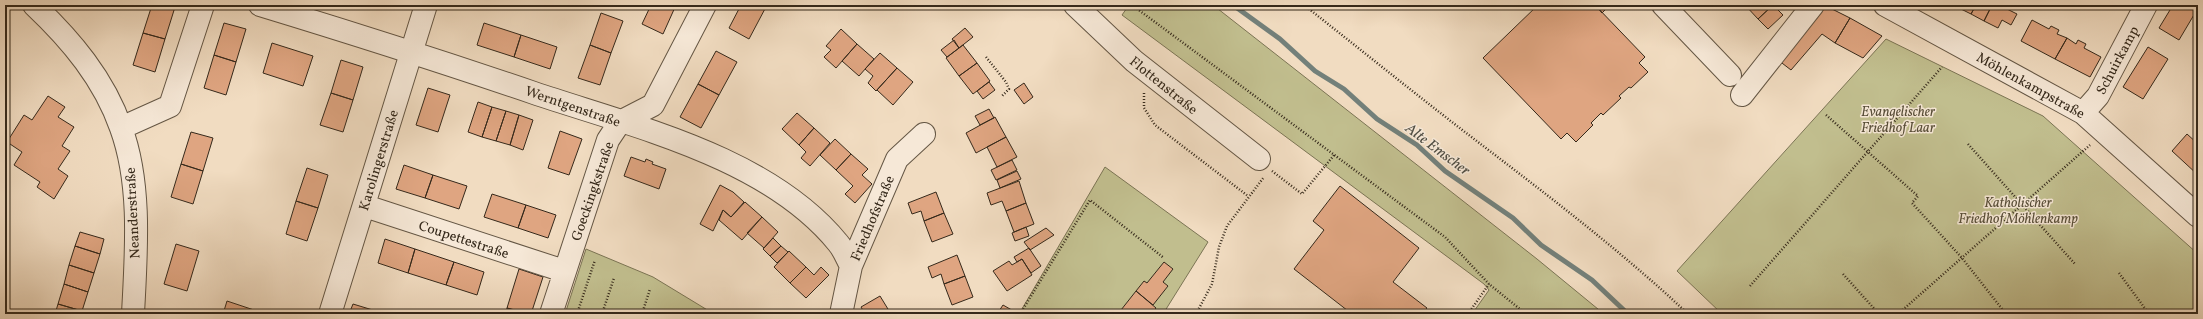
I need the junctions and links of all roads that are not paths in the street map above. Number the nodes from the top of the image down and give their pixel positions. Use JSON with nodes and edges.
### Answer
{"nodes":[{"id":1,"x":34,"y":5,"type":"edge"},
{"id":2,"x":203,"y":5,"type":"edge"},
{"id":3,"x":260,"y":5,"type":"edge"},
{"id":4,"x":426,"y":5,"type":"edge"},
{"id":5,"x":705,"y":5,"type":"edge"},
{"id":6,"x":1075,"y":5,"type":"edge"},
{"id":7,"x":1663,"y":5,"type":"edge"},
{"id":8,"x":1813,"y":5,"type":"edge"},
{"id":9,"x":1885,"y":5,"type":"edge"},
{"id":10,"x":2146,"y":5,"type":"edge"},
{"id":11,"x":1912,"y":11,"type":"edge"},
{"id":12,"x":411,"y":52,"type":"junction"},
{"id":13,"x":1730,"y":75,"type":"dead end"},
{"id":14,"x":1742,"y":95,"type":"dead end"},
{"id":15,"x":2084,"y":113,"type":"junction"},
{"id":16,"x":620,"y":122,"type":"junction"},
{"id":17,"x":121,"y":128,"type":"junction"},
{"id":18,"x":924,"y":134,"type":"dead end"},
{"id":19,"x":1259,"y":159,"type":"dead end"},
{"id":20,"x":365,"y":206,"type":"junction"},
{"id":21,"x":2198,"y":216,"type":"edge"},
{"id":22,"x":851,"y":266,"type":"junction"},
{"id":23,"x":564,"y":272,"type":"junction"},
{"id":24,"x":133,"y":314,"type":"edge"},
{"id":25,"x":330,"y":314,"type":"edge"},
{"id":26,"x":551,"y":314,"type":"edge"},
{"id":27,"x":841,"y":314,"type":"edge"}],
"edges":[{"from":1,"to":17,"type":"street","name":"Neanderstraße"},
{"from":2,"to":17,"type":"street"},
{"from":3,"to":12,"type":"street","name":"Werntgenstraße"},
{"from":4,"to":12,"type":"street","name":"Karolingerstraße"},
{"from":5,"to":16,"type":"street","name":"Goeckingkstraße"},
{"from":6,"to":19,"type":"street","name":"Flottenstraße"},
{"from":7,"to":13,"type":"street"},
{"from":8,"to":14,"type":"street"},
{"from":9,"to":11,"type":"street","name":"Möhlenkampstraße"},
{"from":10,"to":15,"type":"street","name":"Schuirkamp"},
{"from":11,"to":15,"type":"street","name":"Möhlenkampstraße"},
{"from":12,"to":16,"type":"street","name":"Werntgenstraße"},
{"from":12,"to":20,"type":"street","name":"Karolingerstraße"},
{"from":15,"to":21,"type":"street","name":"Möhlenkampstraße"},
{"from":16,"to":22,"type":"street","name":"Werntgenstraße"},
{"from":16,"to":23,"type":"street","name":"Goeckingkstraße"},
{"from":17,"to":24,"type":"street","name":"Neanderstraße"},
{"from":18,"to":22,"type":"street","name":"Friedhofstraße"},
{"from":20,"to":23,"type":"street","name":"Coupettestraße"},
{"from":20,"to":25,"type":"street","name":"Karolingerstraße"},
{"from":22,"to":27,"type":"street","name":"Friedhofstraße"},
{"from":23,"to":26,"type":"street","name":"Goeckingkstraße"}]}
